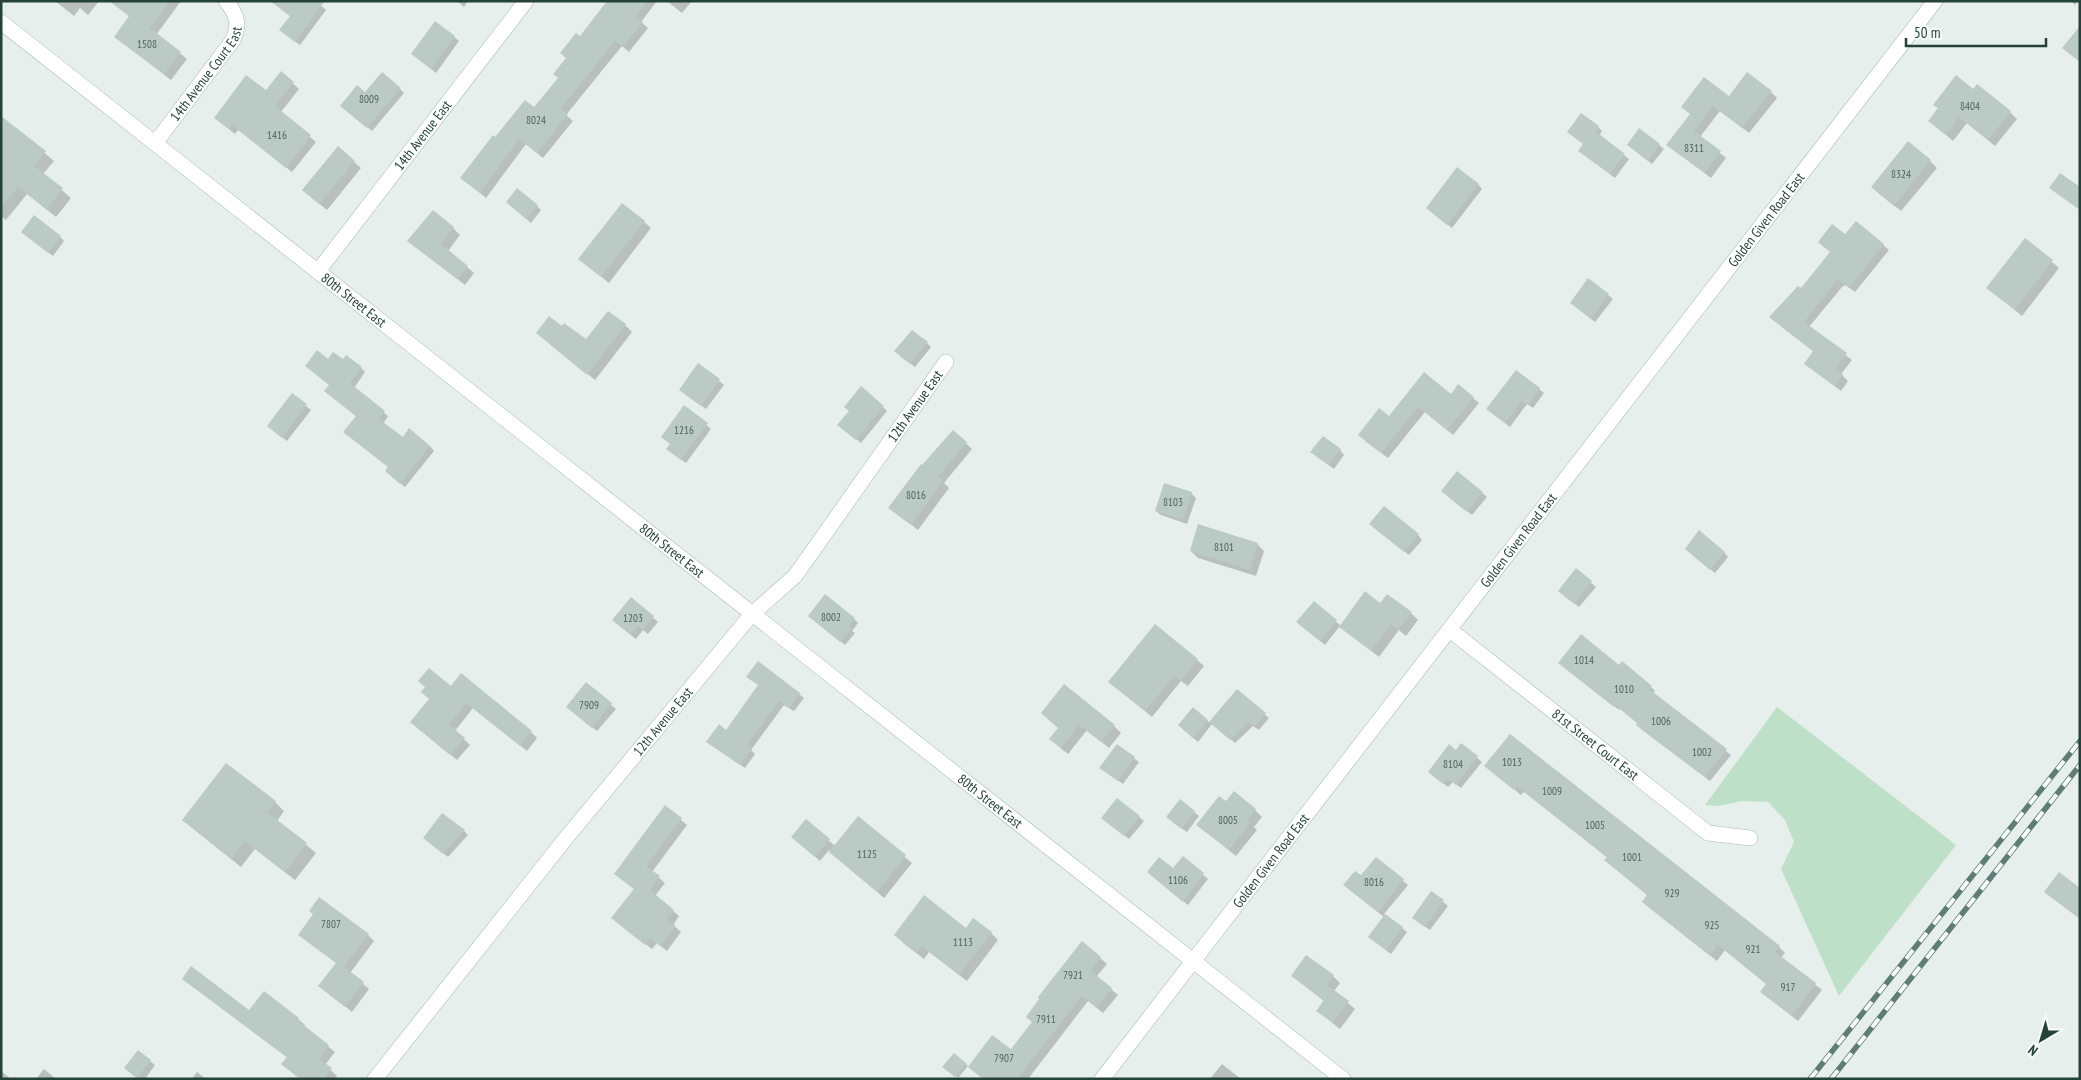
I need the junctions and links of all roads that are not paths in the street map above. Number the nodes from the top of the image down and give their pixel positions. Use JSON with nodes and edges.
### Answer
{"nodes":[{"id":1,"x":226,"y":1,"type":"edge"},
{"id":2,"x":526,"y":1,"type":"edge"},
{"id":3,"x":1935,"y":1,"type":"edge"},
{"id":4,"x":1,"y":22,"type":"edge"},
{"id":5,"x":156,"y":142,"type":"junction"},
{"id":6,"x":319,"y":270,"type":"junction"},
{"id":7,"x":946,"y":362,"type":"dead end"},
{"id":8,"x":752,"y":614,"type":"junction"},
{"id":9,"x":1450,"y":630,"type":"junction"},
{"id":10,"x":1750,"y":838,"type":"dead end"},
{"id":11,"x":1195,"y":961,"type":"junction"},
{"id":12,"x":375,"y":1079,"type":"edge"},
{"id":13,"x":1102,"y":1079,"type":"edge"},
{"id":14,"x":1343,"y":1079,"type":"edge"}],
"edges":[{"from":1,"to":5,"type":"street","name":"14th Avenue Court East"},
{"from":2,"to":6,"type":"street","name":"14th Avenue East"},
{"from":3,"to":9,"type":"street","name":"Golden Given Road East"},
{"from":4,"to":5,"type":"street","name":"80th Street East"},
{"from":5,"to":6,"type":"street","name":"80th Street East"},
{"from":6,"to":8,"type":"street","name":"80th Street East"},
{"from":7,"to":8,"type":"street","name":"12th Avenue East"},
{"from":8,"to":11,"type":"street","name":"80th Street East"},
{"from":8,"to":12,"type":"street","name":"12th Avenue East"},
{"from":9,"to":10,"type":"street","name":"81st Street Court East"},
{"from":9,"to":11,"type":"street","name":"Golden Given Road East"},
{"from":11,"to":13,"type":"street","name":"Golden Given Road East"},
{"from":11,"to":14,"type":"street","name":"80th Street East"}]}
